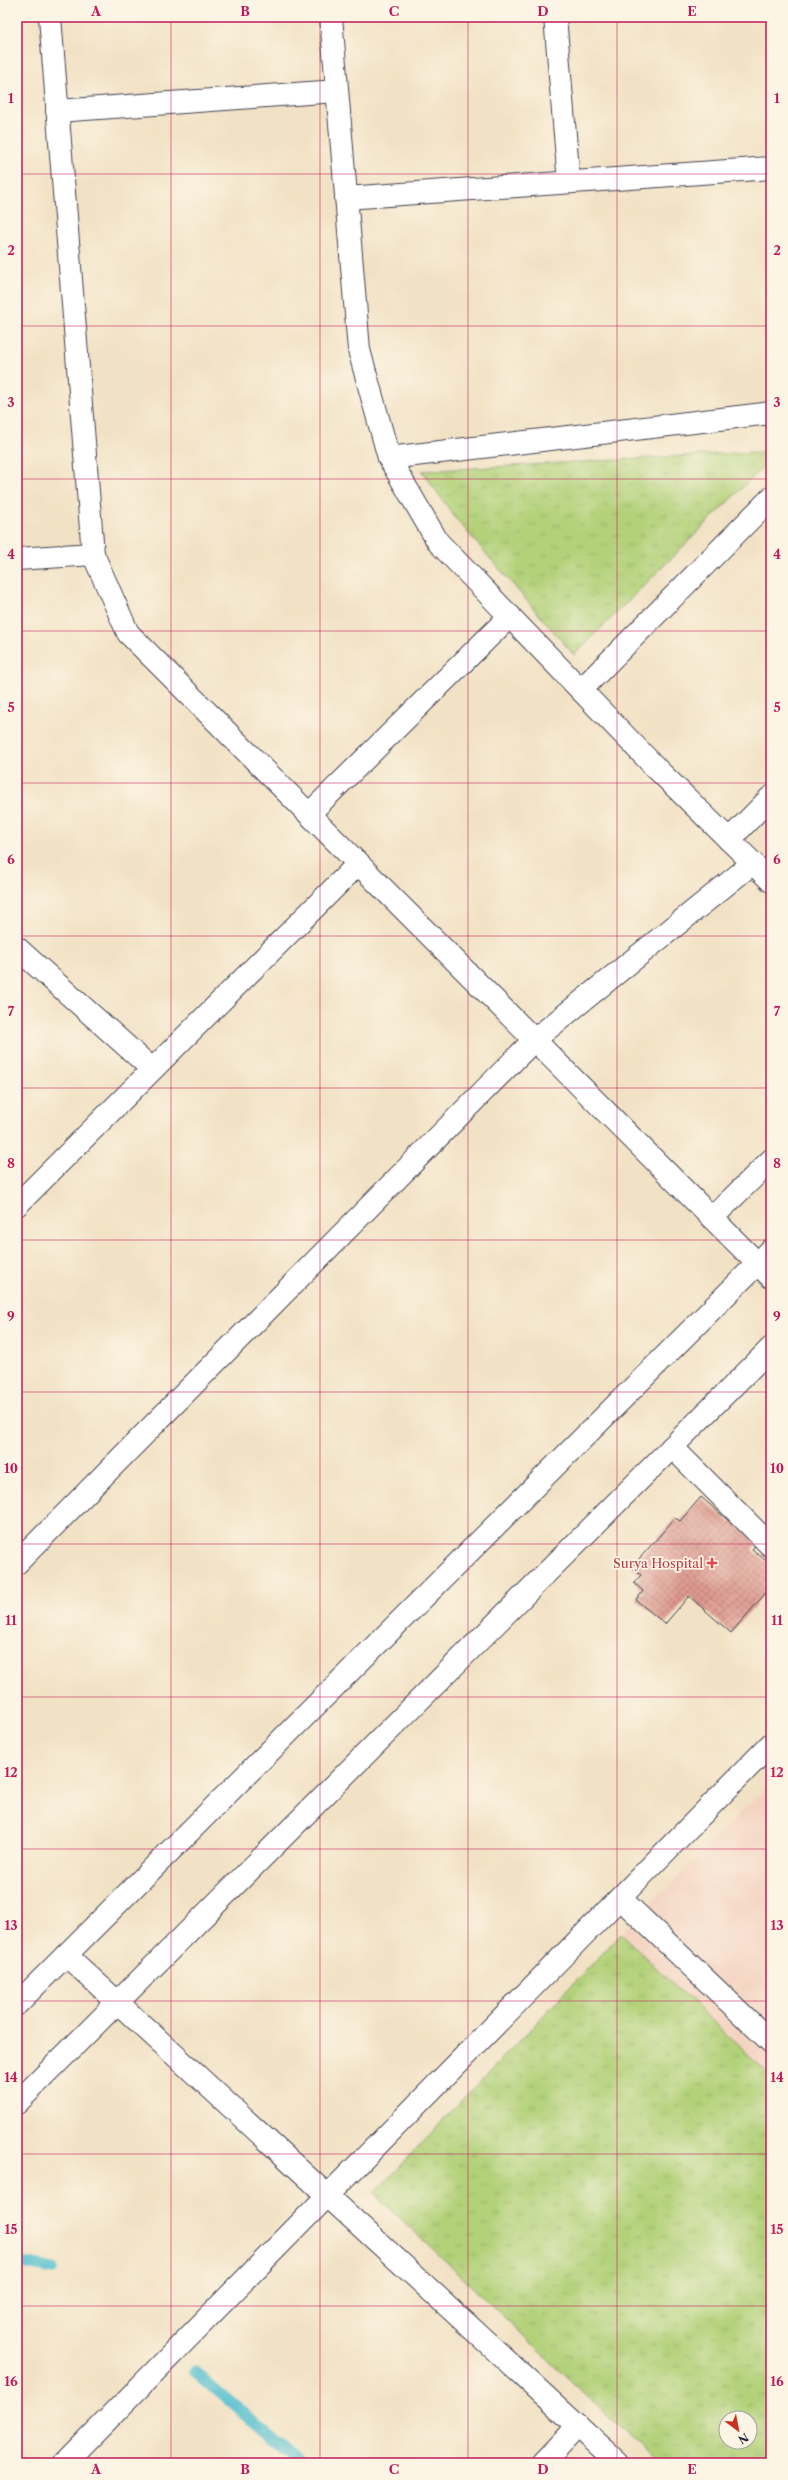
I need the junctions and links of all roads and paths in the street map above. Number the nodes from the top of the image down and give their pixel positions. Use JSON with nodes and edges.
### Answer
{"nodes":[{"id":1,"x":50,"y":17,"type":"edge"},
{"id":2,"x":331,"y":17,"type":"edge"},
{"id":3,"x":555,"y":17,"type":"edge"},
{"id":4,"x":337,"y":91,"type":"junction"},
{"id":5,"x":57,"y":111,"type":"junction"},
{"id":6,"x":771,"y":168,"type":"edge"},
{"id":7,"x":569,"y":182,"type":"junction"},
{"id":8,"x":346,"y":198,"type":"junction"},
{"id":9,"x":771,"y":413,"type":"edge"},
{"id":10,"x":389,"y":458,"type":"junction"},
{"id":11,"x":771,"y":498,"type":"edge"},
{"id":12,"x":93,"y":554,"type":"junction"},
{"id":13,"x":17,"y":559,"type":"edge"},
{"id":14,"x":510,"y":616,"type":"junction"},
{"id":15,"x":580,"y":690,"type":"junction"},
{"id":16,"x":771,"y":797,"type":"edge"},
{"id":17,"x":310,"y":814,"type":"junction"},
{"id":18,"x":729,"y":840,"type":"junction"},
{"id":19,"x":359,"y":863,"type":"junction"},
{"id":20,"x":753,"y":863,"type":"junction"},
{"id":21,"x":771,"y":881,"type":"edge"},
{"id":22,"x":17,"y":948,"type":"edge"},
{"id":23,"x":534,"y":1040,"type":"junction"},
{"id":24,"x":152,"y":1069,"type":"junction"},
{"id":25,"x":771,"y":1160,"type":"edge"},
{"id":26,"x":17,"y":1205,"type":"edge"},
{"id":27,"x":712,"y":1218,"type":"junction"},
{"id":28,"x":767,"y":1264,"type":"edge"},
{"id":29,"x":771,"y":1348,"type":"edge"},
{"id":30,"x":672,"y":1447,"type":"junction"},
{"id":31,"x":771,"y":1546,"type":"edge"},
{"id":32,"x":17,"y":1563,"type":"edge"},
{"id":33,"x":771,"y":1744,"type":"edge"},
{"id":34,"x":620,"y":1898,"type":"junction"},
{"id":35,"x":66,"y":1955,"type":"junction"},
{"id":36,"x":18,"y":2002,"type":"edge"},
{"id":37,"x":118,"y":2002,"type":"junction"},
{"id":38,"x":771,"y":2042,"type":"edge"},
{"id":39,"x":17,"y":2103,"type":"edge"},
{"id":40,"x":329,"y":2195,"type":"junction"},
{"id":41,"x":578,"y":2426,"type":"junction"},
{"id":42,"x":65,"y":2463,"type":"edge"},
{"id":43,"x":543,"y":2463,"type":"edge"},
{"id":44,"x":618,"y":2463,"type":"edge"}],
"edges":[{"from":1,"to":5,"type":"street"},
{"from":2,"to":4,"type":"street"},
{"from":3,"to":7,"type":"street"},
{"from":4,"to":5,"type":"street"},
{"from":4,"to":8,"type":"street"},
{"from":5,"to":12,"type":"street"},
{"from":6,"to":7,"type":"street"},
{"from":7,"to":8,"type":"street"},
{"from":8,"to":10,"type":"street"},
{"from":9,"to":10,"type":"street"},
{"from":10,"to":14,"type":"street"},
{"from":11,"to":15,"type":"street"},
{"from":12,"to":13,"type":"street"},
{"from":12,"to":17,"type":"street"},
{"from":14,"to":15,"type":"street"},
{"from":14,"to":17,"type":"street"},
{"from":15,"to":18,"type":"street"},
{"from":16,"to":18,"type":"street"},
{"from":17,"to":19,"type":"street"},
{"from":18,"to":20,"type":"street"},
{"from":19,"to":23,"type":"street"},
{"from":19,"to":24,"type":"street"},
{"from":20,"to":21,"type":"street"},
{"from":20,"to":23,"type":"street"},
{"from":22,"to":24,"type":"street"},
{"from":23,"to":27,"type":"street"},
{"from":23,"to":32,"type":"street"},
{"from":24,"to":26,"type":"street"},
{"from":25,"to":27,"type":"street"},
{"from":27,"to":28,"type":"street"},
{"from":28,"to":35,"type":"street"},
{"from":29,"to":30,"type":"street"},
{"from":30,"to":31,"type":"street"},
{"from":30,"to":37,"type":"street"},
{"from":33,"to":34,"type":"street"},
{"from":34,"to":38,"type":"street"},
{"from":34,"to":40,"type":"street"},
{"from":35,"to":36,"type":"street"},
{"from":35,"to":37,"type":"street"},
{"from":37,"to":39,"type":"street"},
{"from":37,"to":40,"type":"street"},
{"from":40,"to":41,"type":"street"},
{"from":40,"to":42,"type":"street"},
{"from":41,"to":43,"type":"street"},
{"from":41,"to":44,"type":"street"}]}
